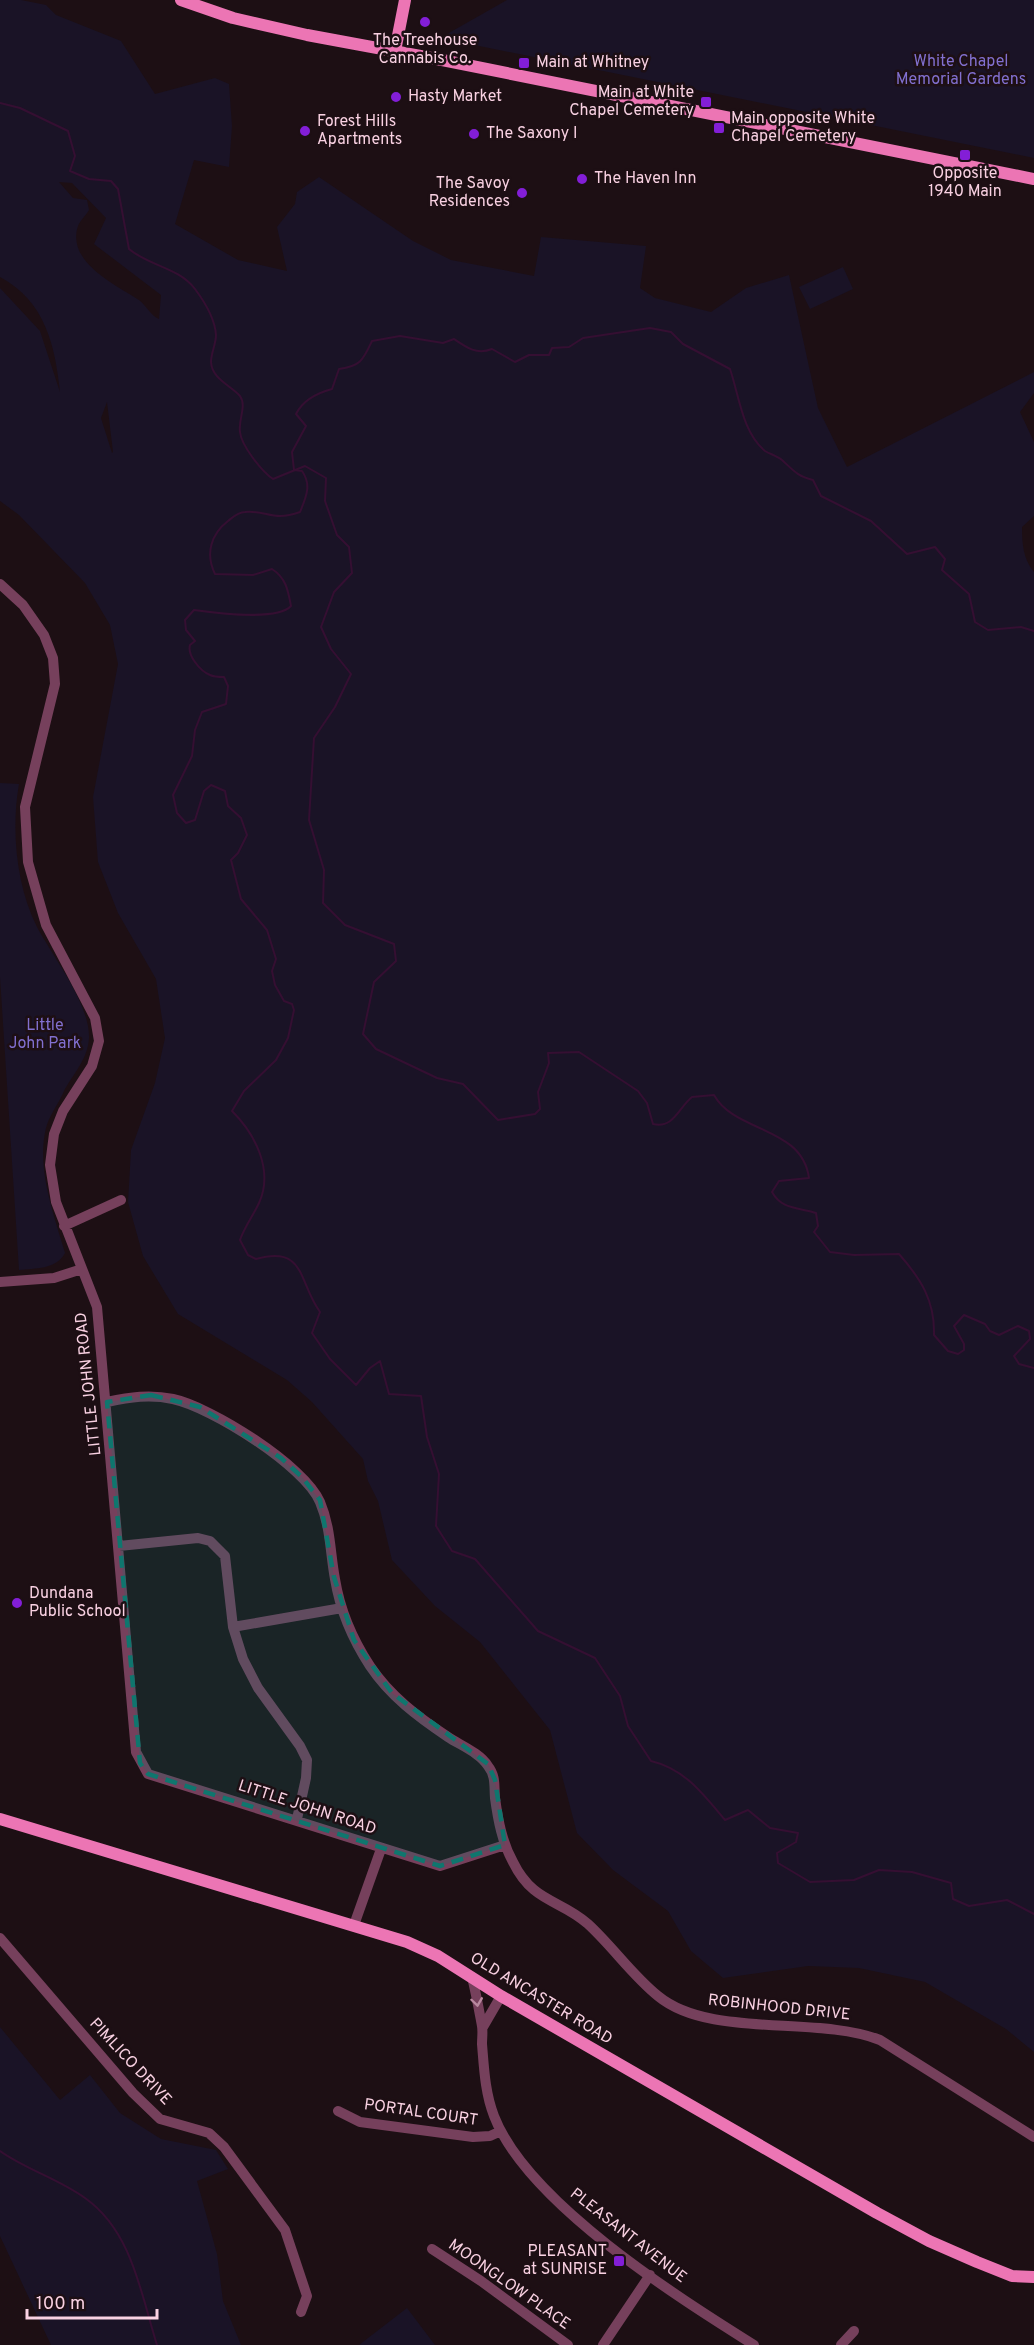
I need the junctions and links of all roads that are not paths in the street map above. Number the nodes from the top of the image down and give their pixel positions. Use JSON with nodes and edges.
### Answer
{"nodes":[{"id":1,"x":181,"y":0,"type":"edge"},
{"id":2,"x":405,"y":0,"type":"edge"},
{"id":3,"x":395,"y":51,"type":"junction"},
{"id":4,"x":1034,"y":179,"type":"edge"},
{"id":5,"x":0,"y":584,"type":"edge"},
{"id":6,"x":121,"y":1200,"type":"dead end"},
{"id":7,"x":64,"y":1226,"type":"junction"},
{"id":8,"x":82,"y":1269,"type":"junction"},
{"id":9,"x":0,"y":1282,"type":"edge"},
{"id":10,"x":107,"y":1402,"type":"junction"},
{"id":11,"x":119,"y":1546,"type":"junction"},
{"id":12,"x":342,"y":1608,"type":"junction"},
{"id":13,"x":232,"y":1627,"type":"junction"},
{"id":14,"x":0,"y":1819,"type":"edge"},
{"id":15,"x":297,"y":1819,"type":"junction"},
{"id":16,"x":505,"y":1845,"type":"junction"},
{"id":17,"x":381,"y":1849,"type":"junction"},
{"id":18,"x":354,"y":1925,"type":"junction"},
{"id":19,"x":0,"y":1938,"type":"edge"},
{"id":20,"x":472,"y":1977,"type":"junction"},
{"id":21,"x":501,"y":1996,"type":"junction"},
{"id":22,"x":483,"y":2027,"type":"junction"},
{"id":23,"x":338,"y":2111,"type":"dead end"},
{"id":24,"x":501,"y":2131,"type":"junction"},
{"id":25,"x":1034,"y":2137,"type":"edge"},
{"id":26,"x":432,"y":2249,"type":"dead end"},
{"id":27,"x":650,"y":2275,"type":"junction"},
{"id":28,"x":1012,"y":2276,"type":"junction"},
{"id":29,"x":1034,"y":2277,"type":"edge"},
{"id":30,"x":1034,"y":2285,"type":"edge"},
{"id":31,"x":301,"y":2312,"type":"dead end"},
{"id":32,"x":854,"y":2331,"type":"dead end"},
{"id":33,"x":747,"y":2343,"type":"edge"},
{"id":34,"x":568,"y":2345,"type":"edge"},
{"id":35,"x":603,"y":2345,"type":"edge"},
{"id":36,"x":841,"y":2345,"type":"edge"}],
"edges":[{"from":1,"to":3,"type":"street"},
{"from":2,"to":3,"type":"street"},
{"from":3,"to":4,"type":"street"},
{"from":5,"to":7,"type":"street","name":"LITTLE JOHN ROAD"},
{"from":6,"to":7,"type":"street"},
{"from":7,"to":8,"type":"street","name":"LITTLE JOHN ROAD"},
{"from":8,"to":9,"type":"street"},
{"from":8,"to":10,"type":"street","name":"LITTLE JOHN ROAD"},
{"from":10,"to":11,"type":"street","name":"LITTLE JOHN ROAD"},
{"from":10,"to":12,"type":"street","name":"ROBINHOOD DRIVE"},
{"from":11,"to":13,"type":"street"},
{"from":11,"to":15,"type":"street","name":"LITTLE JOHN ROAD"},
{"from":12,"to":13,"type":"street"},
{"from":12,"to":16,"type":"street","name":"ROBINHOOD DRIVE"},
{"from":13,"to":15,"type":"street"},
{"from":14,"to":18,"type":"street","name":"OLD ANCASTER ROAD"},
{"from":15,"to":17,"type":"street","name":"LITTLE JOHN ROAD"},
{"from":16,"to":17,"type":"street","name":"LITTLE JOHN ROAD"},
{"from":16,"to":25,"type":"street","name":"ROBINHOOD DRIVE"},
{"from":17,"to":18,"type":"street","name":"LITTLE JOHN ROAD"},
{"from":18,"to":20,"type":"street","name":"OLD ANCASTER ROAD"},
{"from":19,"to":31,"type":"street","name":"PIMLICO DRIVE"},
{"from":20,"to":21,"type":"street","name":"OLD ANCASTER ROAD"},
{"from":20,"to":22,"type":"street","name":"PLEASANT AVENUE","one_way":true},
{"from":21,"to":22,"type":"street"},
{"from":21,"to":28,"type":"street","name":"OLD ANCASTER ROAD"},
{"from":22,"to":24,"type":"street","name":"PLEASANT AVENUE"},
{"from":23,"to":24,"type":"street","name":"PORTAL COURT"},
{"from":24,"to":27,"type":"street","name":"PLEASANT AVENUE"},
{"from":26,"to":34,"type":"street","name":"MOONGLOW PLACE"},
{"from":27,"to":33,"type":"street","name":"PLEASANT AVENUE"},
{"from":27,"to":35,"type":"street"},
{"from":28,"to":29,"type":"street","name":"OLD ANCASTER ROAD"},
{"from":28,"to":30,"type":"street"},
{"from":32,"to":36,"type":"street"}]}
